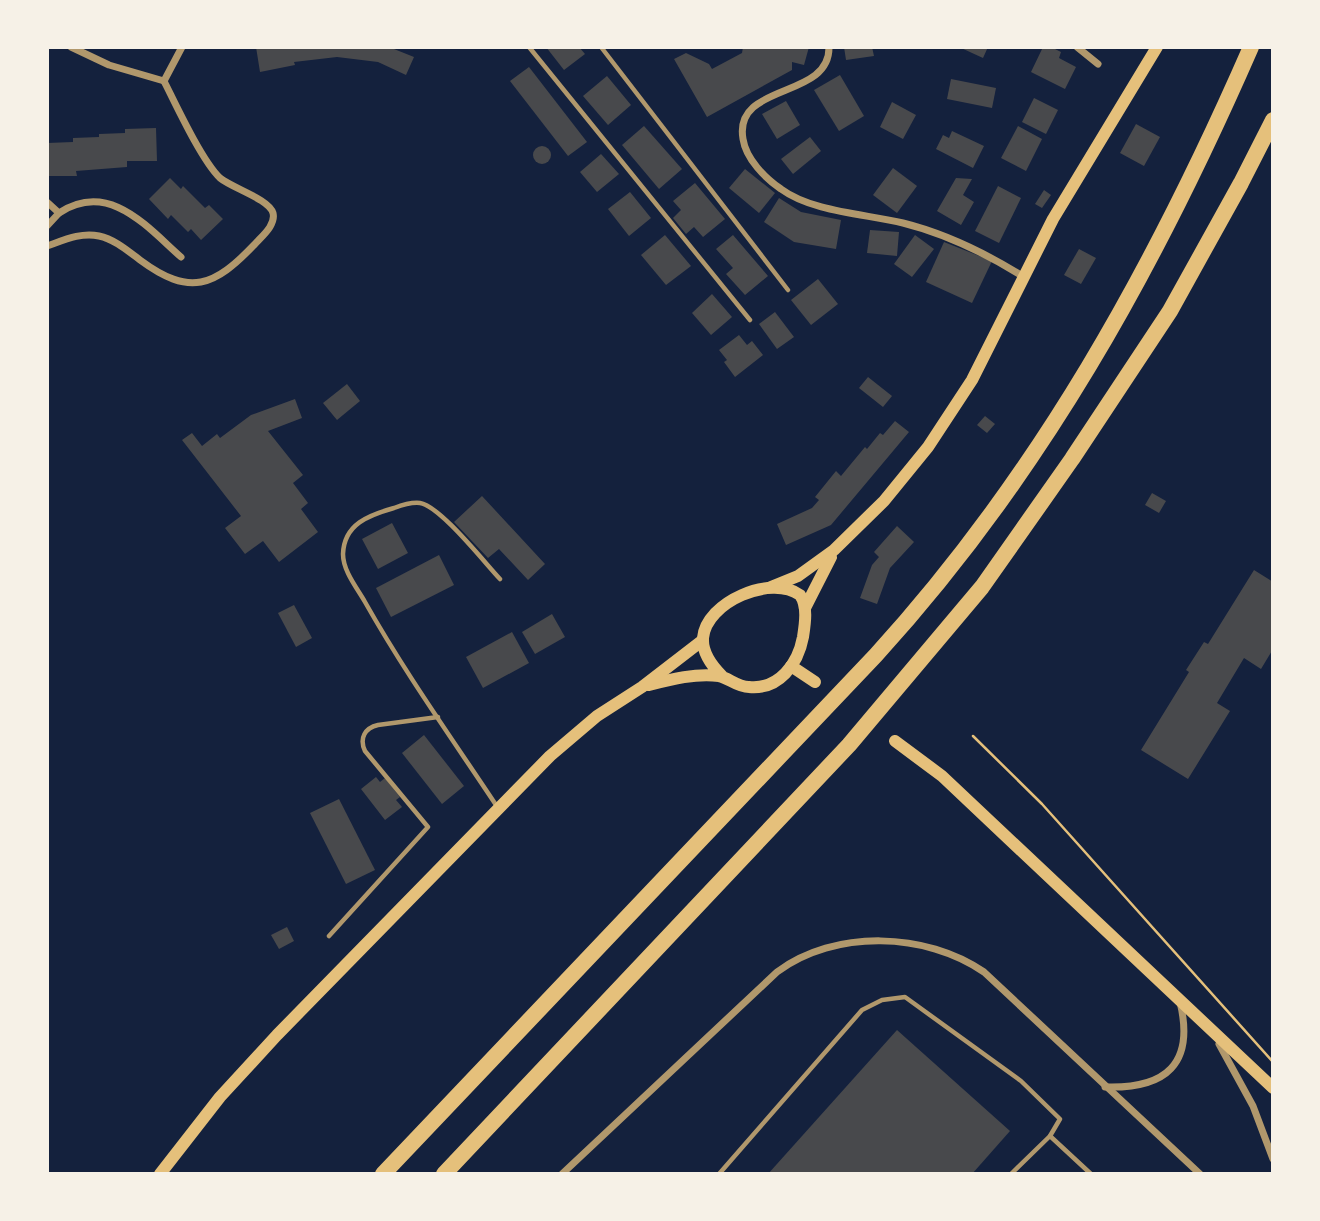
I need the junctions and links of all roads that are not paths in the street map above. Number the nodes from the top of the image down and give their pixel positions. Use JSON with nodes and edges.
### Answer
{"nodes":[{"id":1,"x":71,"y":47,"type":"edge"},
{"id":2,"x":182,"y":47,"type":"edge"},
{"id":3,"x":529,"y":47,"type":"edge"},
{"id":4,"x":601,"y":47,"type":"edge"},
{"id":5,"x":829,"y":47,"type":"edge"},
{"id":6,"x":1077,"y":47,"type":"edge"},
{"id":7,"x":1157,"y":47,"type":"edge"},
{"id":8,"x":1251,"y":47,"type":"edge"},
{"id":9,"x":1098,"y":64,"type":"dead end"},
{"id":10,"x":164,"y":81,"type":"junction"},
{"id":11,"x":1273,"y":120,"type":"edge"},
{"id":12,"x":47,"y":202,"type":"edge"},
{"id":13,"x":59,"y":213,"type":"junction"},
{"id":14,"x":47,"y":226,"type":"edge"},
{"id":15,"x":47,"y":246,"type":"edge"},
{"id":16,"x":181,"y":257,"type":"dead end"},
{"id":17,"x":1024,"y":277,"type":"junction"},
{"id":18,"x":788,"y":290,"type":"dead end"},
{"id":19,"x":750,"y":320,"type":"dead end"},
{"id":20,"x":834,"y":550,"type":"junction"},
{"id":21,"x":500,"y":579,"type":"dead end"},
{"id":22,"x":771,"y":587,"type":"junction"},
{"id":23,"x":805,"y":608,"type":"junction"},
{"id":24,"x":703,"y":640,"type":"junction"},
{"id":25,"x":791,"y":666,"type":"junction"},
{"id":26,"x":722,"y":676,"type":"junction"},
{"id":27,"x":815,"y":682,"type":"dead end"},
{"id":28,"x":642,"y":687,"type":"junction"},
{"id":29,"x":439,"y":718,"type":"junction"},
{"id":30,"x":895,"y":741,"type":"dead end"},
{"id":31,"x":499,"y":808,"type":"junction"},
{"id":32,"x":329,"y":936,"type":"dead end"},
{"id":33,"x":1180,"y":1000,"type":"junction"},
{"id":34,"x":1207,"y":1026,"type":"junction"},
{"id":35,"x":1105,"y":1087,"type":"junction"},
{"id":36,"x":1273,"y":1088,"type":"edge"},
{"id":37,"x":1051,"y":1136,"type":"junction"},
{"id":38,"x":1273,"y":1158,"type":"edge"},
{"id":39,"x":160,"y":1174,"type":"edge"},
{"id":40,"x":383,"y":1174,"type":"edge"},
{"id":41,"x":444,"y":1174,"type":"edge"},
{"id":42,"x":562,"y":1174,"type":"edge"},
{"id":43,"x":719,"y":1174,"type":"edge"},
{"id":44,"x":1011,"y":1174,"type":"edge"},
{"id":45,"x":1091,"y":1174,"type":"edge"},
{"id":46,"x":1200,"y":1174,"type":"edge"}],
"edges":[{"from":1,"to":10,"type":"street"},
{"from":2,"to":10,"type":"street"},
{"from":3,"to":19,"type":"lane"},
{"from":4,"to":18,"type":"lane"},
{"from":5,"to":17,"type":"street"},
{"from":6,"to":9,"type":"street"},
{"from":7,"to":17,"type":"main road"},
{"from":8,"to":40,"type":"highway"},
{"from":10,"to":15,"type":"street"},
{"from":11,"to":41,"type":"highway"},
{"from":12,"to":13,"type":"street"},
{"from":13,"to":14,"type":"street"},
{"from":13,"to":16,"type":"street"},
{"from":17,"to":20,"type":"main road"},
{"from":20,"to":22,"type":"main road"},
{"from":20,"to":23,"type":"main road"},
{"from":21,"to":29,"type":"lane"},
{"from":22,"to":23,"type":"main road"},
{"from":22,"to":24,"type":"main road"},
{"from":23,"to":25,"type":"main road"},
{"from":24,"to":26,"type":"main road"},
{"from":24,"to":28,"type":"main road"},
{"from":25,"to":26,"type":"main road"},
{"from":25,"to":27,"type":"main road"},
{"from":26,"to":28,"type":"main road"},
{"from":28,"to":31,"type":"main road"},
{"from":29,"to":31,"type":"lane"},
{"from":29,"to":32,"type":"lane"},
{"from":30,"to":33,"type":"main road"},
{"from":31,"to":39,"type":"main road"},
{"from":33,"to":34,"type":"main road"},
{"from":33,"to":35,"type":"street"},
{"from":34,"to":36,"type":"main road"},
{"from":34,"to":38,"type":"street"},
{"from":35,"to":42,"type":"street"},
{"from":35,"to":46,"type":"street"},
{"from":37,"to":43,"type":"lane"},
{"from":37,"to":44,"type":"lane"},
{"from":37,"to":45,"type":"lane"}]}
